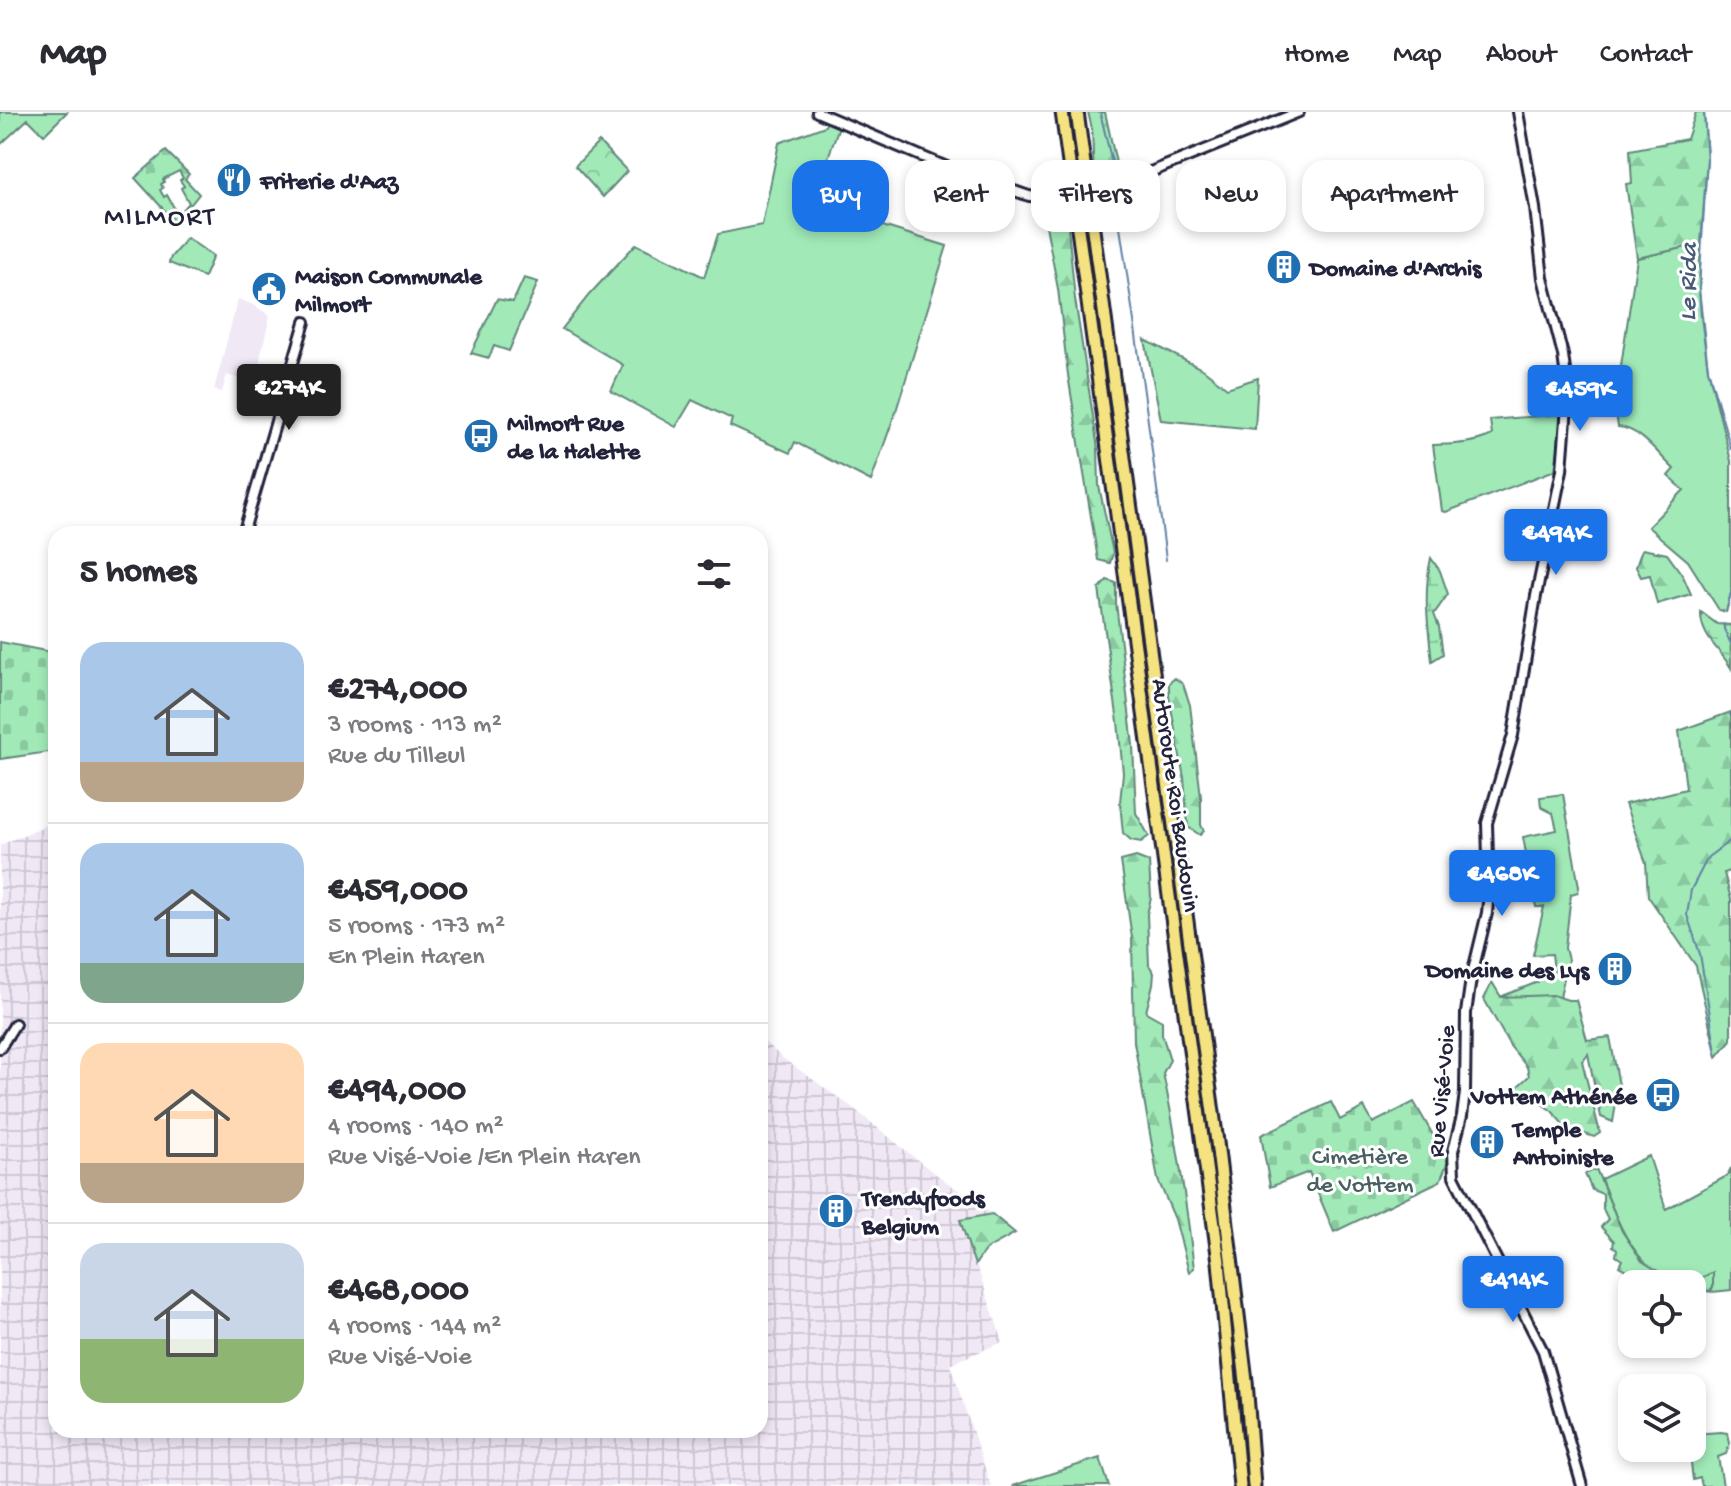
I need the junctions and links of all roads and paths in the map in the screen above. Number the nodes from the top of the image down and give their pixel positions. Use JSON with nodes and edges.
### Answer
{"nodes":[{"id":1,"x":817,"y":112,"type":"edge"},
{"id":2,"x":1062,"y":112,"type":"edge"},
{"id":3,"x":1077,"y":112,"type":"edge"},
{"id":4,"x":1299,"y":112,"type":"edge"},
{"id":5,"x":1518,"y":112,"type":"edge"},
{"id":6,"x":1160,"y":168,"type":"edge"},
{"id":7,"x":1031,"y":196,"type":"edge"},
{"id":8,"x":305,"y":322,"type":"dead end"},
{"id":9,"x":245,"y":526,"type":"edge"},
{"id":10,"x":15,"y":1024,"type":"dead end"},
{"id":11,"x":0,"y":1048,"type":"edge"},
{"id":12,"x":1240,"y":1486,"type":"edge"},
{"id":13,"x":1254,"y":1486,"type":"edge"},
{"id":14,"x":1582,"y":1486,"type":"edge"}],
"edges":[{"from":1,"to":7,"type":"street"},
{"from":2,"to":12,"type":"highway","name":"Autoroute Roi Baudouin"},
{"from":3,"to":13,"type":"highway","name":"Autoroute Roi Baudouin"},
{"from":4,"to":6,"type":"street"},
{"from":5,"to":14,"type":"street","name":"Rue Visé-Voie"},
{"from":8,"to":9,"type":"street"},
{"from":10,"to":11,"type":"street"}]}
